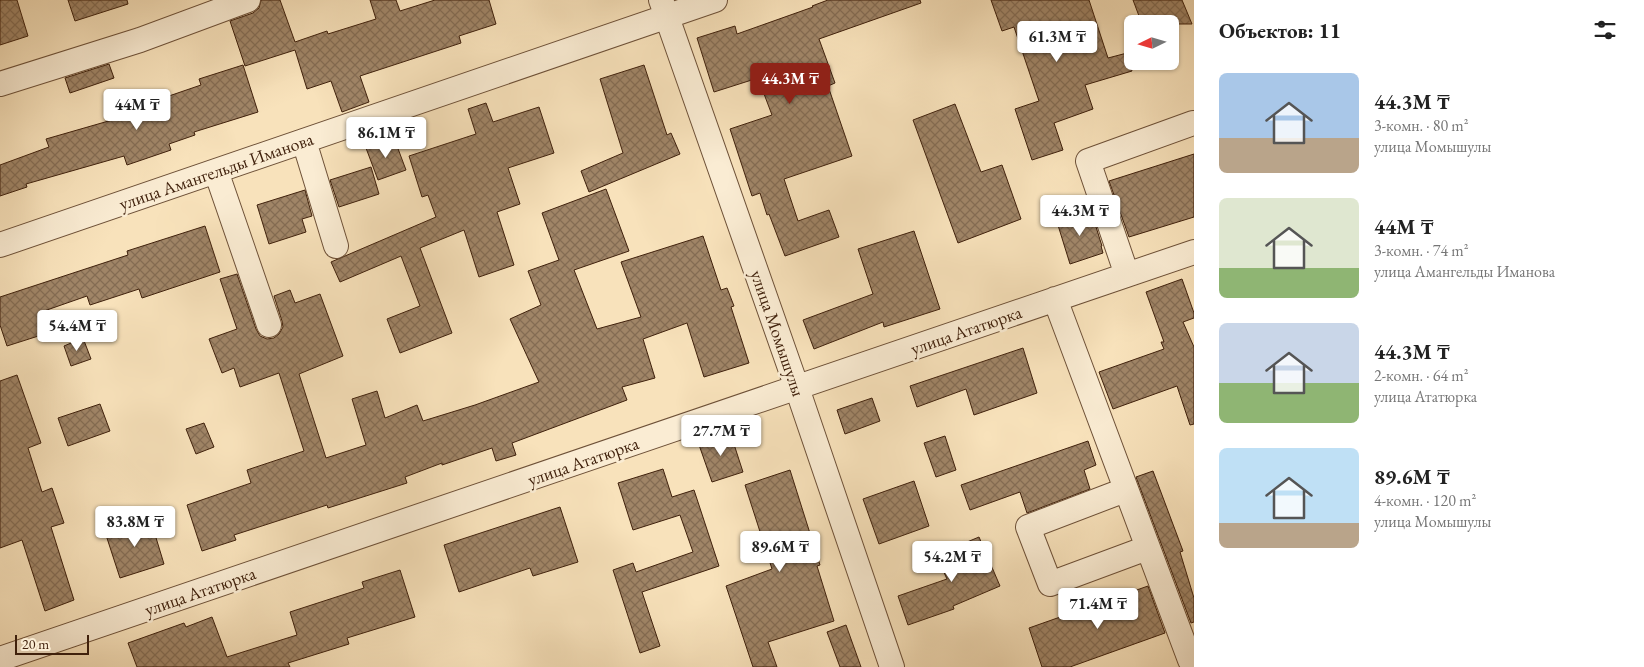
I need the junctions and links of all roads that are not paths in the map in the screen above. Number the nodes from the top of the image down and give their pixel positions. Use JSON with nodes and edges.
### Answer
{"nodes":[{"id":1,"x":248,"y":0,"type":"edge"},
{"id":2,"x":715,"y":0,"type":"edge"},
{"id":3,"x":664,"y":8,"type":"edge"},
{"id":4,"x":0,"y":84,"type":"edge"},
{"id":5,"x":1193,"y":123,"type":"edge"},
{"id":6,"x":304,"y":142,"type":"junction"},
{"id":7,"x":216,"y":171,"type":"junction"},
{"id":8,"x":0,"y":245,"type":"edge"},
{"id":9,"x":336,"y":246,"type":"dead end"},
{"id":10,"x":1194,"y":252,"type":"edge"},
{"id":11,"x":1127,"y":275,"type":"junction"},
{"id":12,"x":1055,"y":299,"type":"junction"},
{"id":13,"x":269,"y":326,"type":"dead end"},
{"id":14,"x":797,"y":388,"type":"junction"},
{"id":15,"x":1125,"y":490,"type":"junction"},
{"id":16,"x":1147,"y":548,"type":"junction"},
{"id":17,"x":0,"y":659,"type":"edge"},
{"id":18,"x":1185,"y":662,"type":"edge"},
{"id":19,"x":892,"y":667,"type":"edge"}],
"edges":[{"from":1,"to":4,"type":"street"},
{"from":2,"to":3,"type":"street","name":"улица Амангельды Иманова"},
{"from":3,"to":6,"type":"street","name":"улица Амангельды Иманова"},
{"from":3,"to":14,"type":"street","name":"улица Момышулы"},
{"from":5,"to":11,"type":"street"},
{"from":6,"to":7,"type":"street","name":"улица Амангельды Иманова"},
{"from":6,"to":9,"type":"street"},
{"from":7,"to":8,"type":"street","name":"улица Амангельды Иманова"},
{"from":7,"to":13,"type":"street"},
{"from":10,"to":11,"type":"street","name":"улица Ататюрка"},
{"from":11,"to":12,"type":"street","name":"улица Ататюрка"},
{"from":12,"to":14,"type":"street","name":"улица Ататюрка"},
{"from":12,"to":15,"type":"street"},
{"from":14,"to":17,"type":"street","name":"улица Ататюрка"},
{"from":14,"to":19,"type":"street","name":"улица Момышулы"},
{"from":15,"to":16,"type":"street"},
{"from":15,"to":16,"type":"street"},
{"from":16,"to":18,"type":"street"}]}
